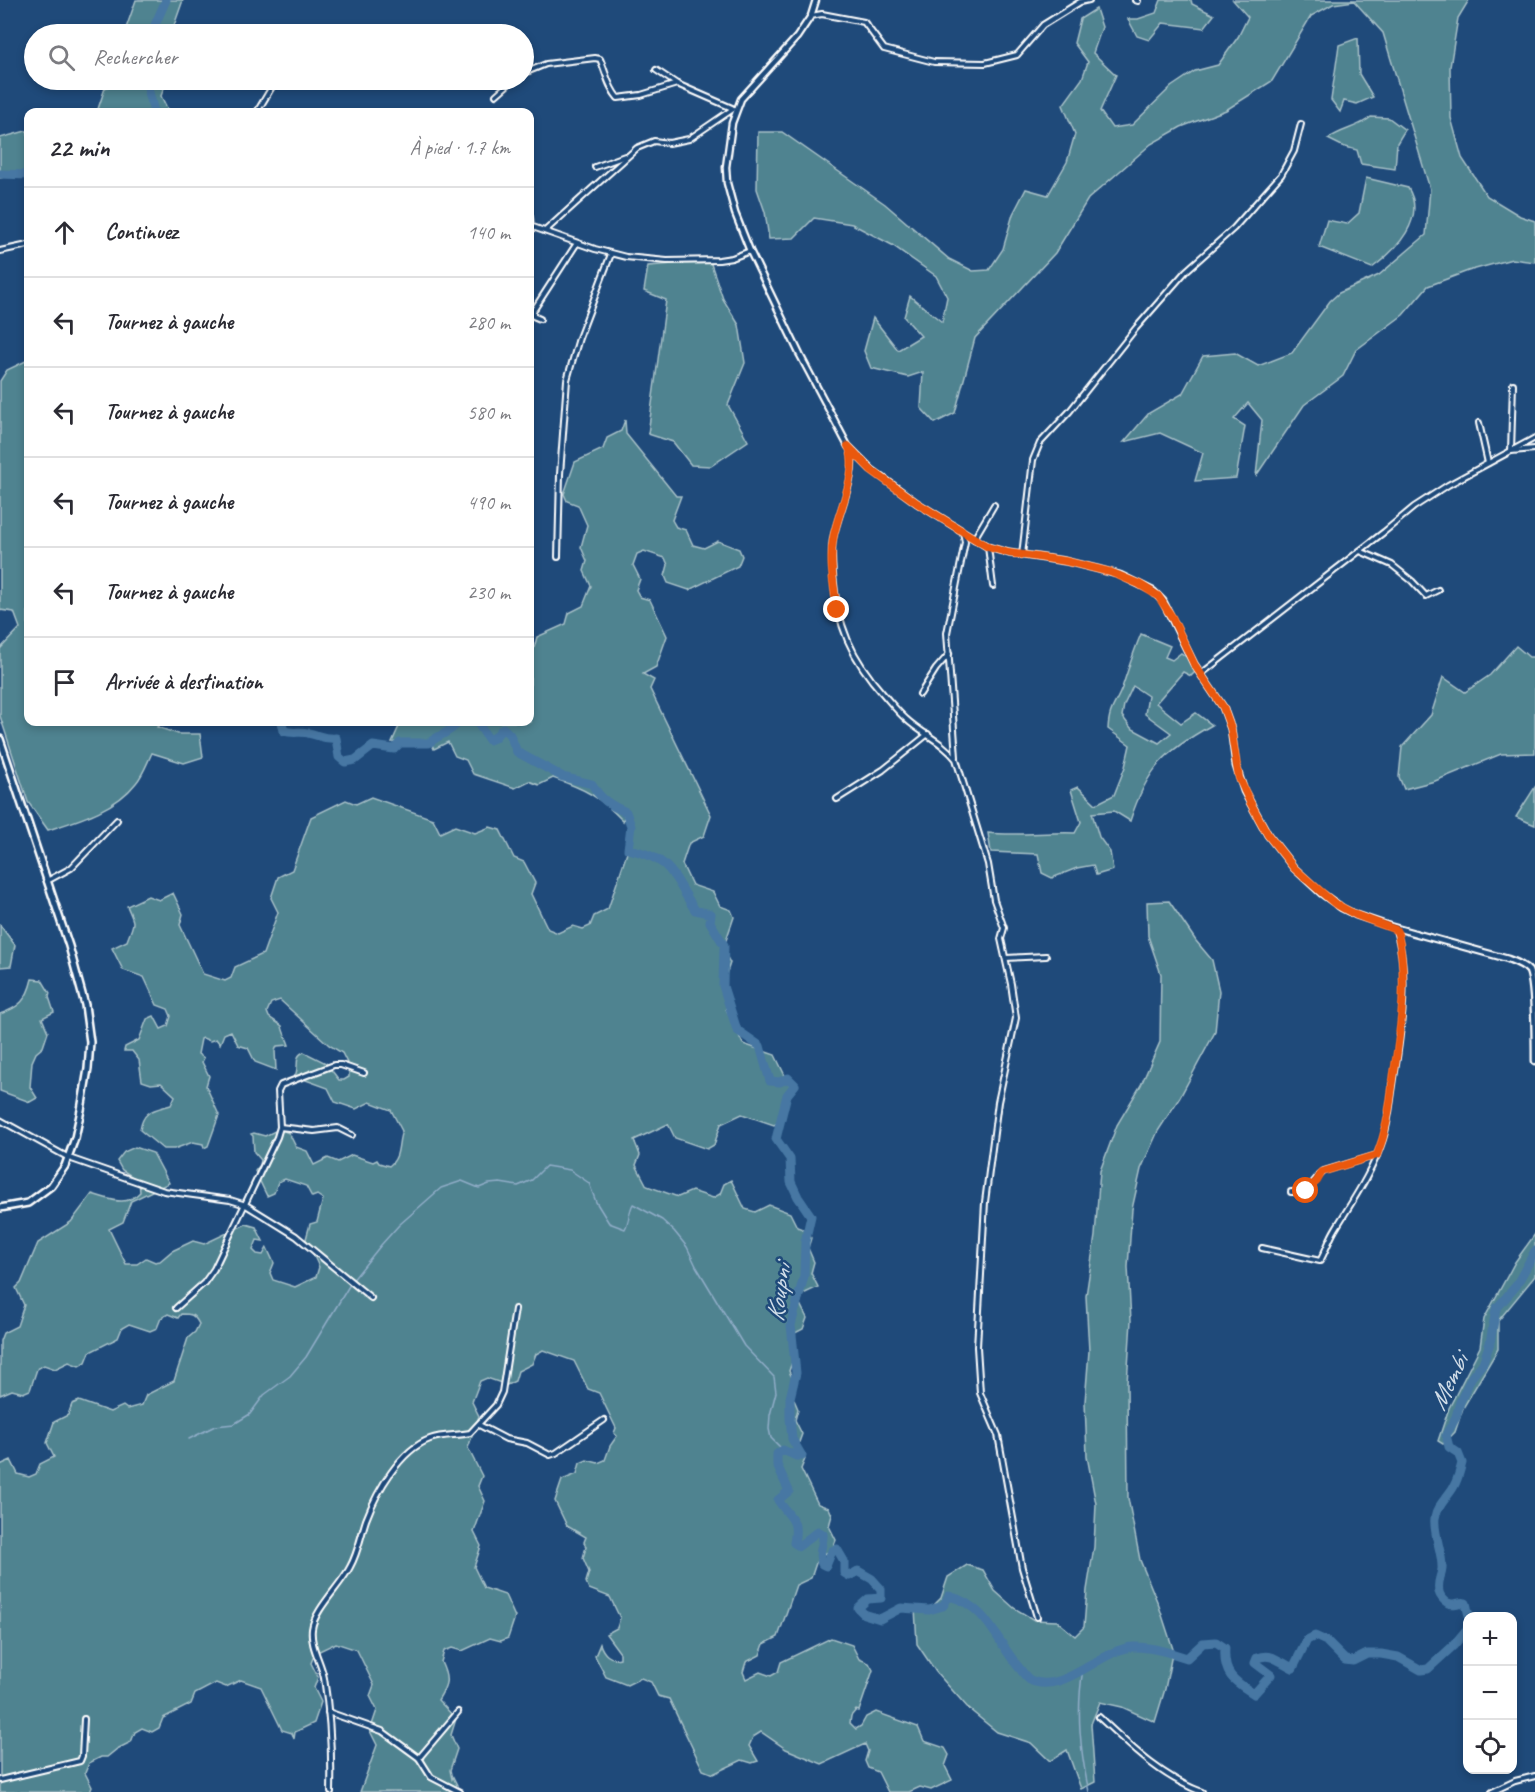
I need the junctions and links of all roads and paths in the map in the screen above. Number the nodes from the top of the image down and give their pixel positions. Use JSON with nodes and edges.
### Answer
{"nodes":[{"id":1,"x":816,"y":0,"type":"edge"},
{"id":2,"x":1089,"y":0,"type":"edge"},
{"id":3,"x":811,"y":16,"type":"junction"},
{"id":4,"x":534,"y":69,"type":"edge"},
{"id":5,"x":656,"y":70,"type":"dead end"},
{"id":6,"x":677,"y":84,"type":"junction"},
{"id":7,"x":270,"y":90,"type":"edge"},
{"id":8,"x":502,"y":90,"type":"edge"},
{"id":9,"x":496,"y":95,"type":"dead end"},
{"id":10,"x":259,"y":108,"type":"edge"},
{"id":11,"x":734,"y":109,"type":"junction"},
{"id":12,"x":1301,"y":124,"type":"dead end"},
{"id":13,"x":626,"y":156,"type":"junction"},
{"id":14,"x":595,"y":167,"type":"dead end"},
{"id":15,"x":534,"y":228,"type":"edge"},
{"id":16,"x":545,"y":231,"type":"junction"},
{"id":17,"x":577,"y":243,"type":"junction"},
{"id":18,"x":24,"y":246,"type":"edge"},
{"id":19,"x":750,"y":251,"type":"junction"},
{"id":20,"x":0,"y":252,"type":"edge"},
{"id":21,"x":611,"y":254,"type":"junction"},
{"id":22,"x":534,"y":309,"type":"edge"},
{"id":23,"x":534,"y":316,"type":"edge"},
{"id":24,"x":540,"y":319,"type":"dead end"},
{"id":25,"x":1513,"y":384,"type":"dead end"},
{"id":26,"x":1479,"y":423,"type":"dead end"},
{"id":27,"x":1535,"y":438,"type":"edge"},
{"id":28,"x":848,"y":446,"type":"junction"},
{"id":29,"x":1535,"y":449,"type":"edge"},
{"id":30,"x":1511,"y":452,"type":"junction"},
{"id":31,"x":1488,"y":463,"type":"junction"},
{"id":32,"x":994,"y":505,"type":"dead end"},
{"id":33,"x":963,"y":532,"type":"junction"},
{"id":34,"x":974,"y":539,"type":"junction"},
{"id":35,"x":988,"y":547,"type":"junction"},
{"id":36,"x":1360,"y":551,"type":"junction"},
{"id":37,"x":1022,"y":555,"type":"junction"},
{"id":38,"x":558,"y":556,"type":"dead end"},
{"id":39,"x":993,"y":586,"type":"dead end"},
{"id":40,"x":1438,"y":590,"type":"dead end"},
{"id":41,"x":949,"y":654,"type":"junction"},
{"id":42,"x":1201,"y":674,"type":"junction"},
{"id":43,"x":920,"y":694,"type":"dead end"},
{"id":44,"x":928,"y":734,"type":"junction"},
{"id":45,"x":0,"y":739,"type":"edge"},
{"id":46,"x":956,"y":759,"type":"junction"},
{"id":47,"x":837,"y":799,"type":"dead end"},
{"id":48,"x":117,"y":820,"type":"dead end"},
{"id":49,"x":47,"y":881,"type":"junction"},
{"id":50,"x":1389,"y":926,"type":"junction"},
{"id":51,"x":1046,"y":956,"type":"dead end"},
{"id":52,"x":1006,"y":958,"type":"junction"},
{"id":53,"x":1535,"y":1060,"type":"edge"},
{"id":54,"x":364,"y":1073,"type":"dead end"},
{"id":55,"x":0,"y":1120,"type":"edge"},
{"id":56,"x":280,"y":1127,"type":"junction"},
{"id":57,"x":352,"y":1135,"type":"dead end"},
{"id":58,"x":1377,"y":1155,"type":"junction"},
{"id":59,"x":69,"y":1158,"type":"junction"},
{"id":60,"x":1291,"y":1192,"type":"dead end"},
{"id":61,"x":246,"y":1204,"type":"junction"},
{"id":62,"x":0,"y":1208,"type":"edge"},
{"id":63,"x":1262,"y":1248,"type":"dead end"},
{"id":64,"x":371,"y":1298,"type":"dead end"},
{"id":65,"x":176,"y":1308,"type":"dead end"},
{"id":66,"x":515,"y":1309,"type":"dead end"},
{"id":67,"x":603,"y":1420,"type":"dead end"},
{"id":68,"x":479,"y":1425,"type":"junction"},
{"id":69,"x":1037,"y":1617,"type":"dead end"},
{"id":70,"x":328,"y":1712,"type":"junction"},
{"id":71,"x":458,"y":1712,"type":"dead end"},
{"id":72,"x":1099,"y":1717,"type":"dead end"},
{"id":73,"x":84,"y":1719,"type":"dead end"},
{"id":74,"x":419,"y":1758,"type":"junction"},
{"id":75,"x":1535,"y":1776,"type":"edge"},
{"id":76,"x":0,"y":1780,"type":"edge"},
{"id":77,"x":331,"y":1792,"type":"edge"},
{"id":78,"x":460,"y":1792,"type":"edge"},
{"id":79,"x":1202,"y":1792,"type":"edge"},
{"id":80,"x":1492,"y":1792,"type":"edge"}],
"edges":[{"from":1,"to":3,"type":"street"},
{"from":2,"to":3,"type":"street"},
{"from":3,"to":11,"type":"street"},
{"from":4,"to":6,"type":"street"},
{"from":5,"to":6,"type":"street"},
{"from":6,"to":11,"type":"street"},
{"from":7,"to":10,"type":"street"},
{"from":8,"to":9,"type":"street"},
{"from":11,"to":13,"type":"street"},
{"from":11,"to":19,"type":"street"},
{"from":12,"to":37,"type":"street"},
{"from":13,"to":14,"type":"street"},
{"from":13,"to":16,"type":"street"},
{"from":15,"to":16,"type":"street"},
{"from":16,"to":17,"type":"street"},
{"from":17,"to":21,"type":"street"},
{"from":17,"to":22,"type":"street"},
{"from":18,"to":20,"type":"street"},
{"from":19,"to":21,"type":"street"},
{"from":19,"to":28,"type":"street"},
{"from":21,"to":38,"type":"street"},
{"from":23,"to":24,"type":"street"},
{"from":25,"to":30,"type":"street"},
{"from":26,"to":31,"type":"street"},
{"from":27,"to":30,"type":"street"},
{"from":28,"to":33,"type":"street"},
{"from":28,"to":44,"type":"street"},
{"from":29,"to":30,"type":"street"},
{"from":30,"to":31,"type":"street"},
{"from":31,"to":36,"type":"street"},
{"from":32,"to":34,"type":"street"},
{"from":33,"to":34,"type":"street"},
{"from":33,"to":41,"type":"street"},
{"from":34,"to":35,"type":"street"},
{"from":35,"to":37,"type":"street"},
{"from":35,"to":39,"type":"street"},
{"from":36,"to":40,"type":"street"},
{"from":36,"to":42,"type":"street"},
{"from":37,"to":42,"type":"street"},
{"from":41,"to":43,"type":"street"},
{"from":41,"to":46,"type":"street"},
{"from":42,"to":50,"type":"street"},
{"from":44,"to":46,"type":"street"},
{"from":44,"to":47,"type":"street"},
{"from":45,"to":49,"type":"main road"},
{"from":46,"to":52,"type":"street"},
{"from":48,"to":49,"type":"street"},
{"from":49,"to":59,"type":"main road"},
{"from":50,"to":53,"type":"street"},
{"from":50,"to":58,"type":"street"},
{"from":51,"to":52,"type":"street"},
{"from":52,"to":69,"type":"street"},
{"from":54,"to":56,"type":"street"},
{"from":55,"to":59,"type":"street"},
{"from":56,"to":57,"type":"street"},
{"from":56,"to":61,"type":"street"},
{"from":58,"to":60,"type":"street"},
{"from":58,"to":63,"type":"street"},
{"from":59,"to":61,"type":"street"},
{"from":59,"to":62,"type":"main road"},
{"from":61,"to":64,"type":"street"},
{"from":61,"to":65,"type":"street"},
{"from":66,"to":68,"type":"street"},
{"from":67,"to":68,"type":"street"},
{"from":68,"to":70,"type":"street"},
{"from":70,"to":74,"type":"street"},
{"from":70,"to":77,"type":"street"},
{"from":71,"to":74,"type":"street"},
{"from":72,"to":79,"type":"street"},
{"from":73,"to":76,"type":"street"},
{"from":74,"to":78,"type":"street"},
{"from":75,"to":80,"type":"street"}]}
